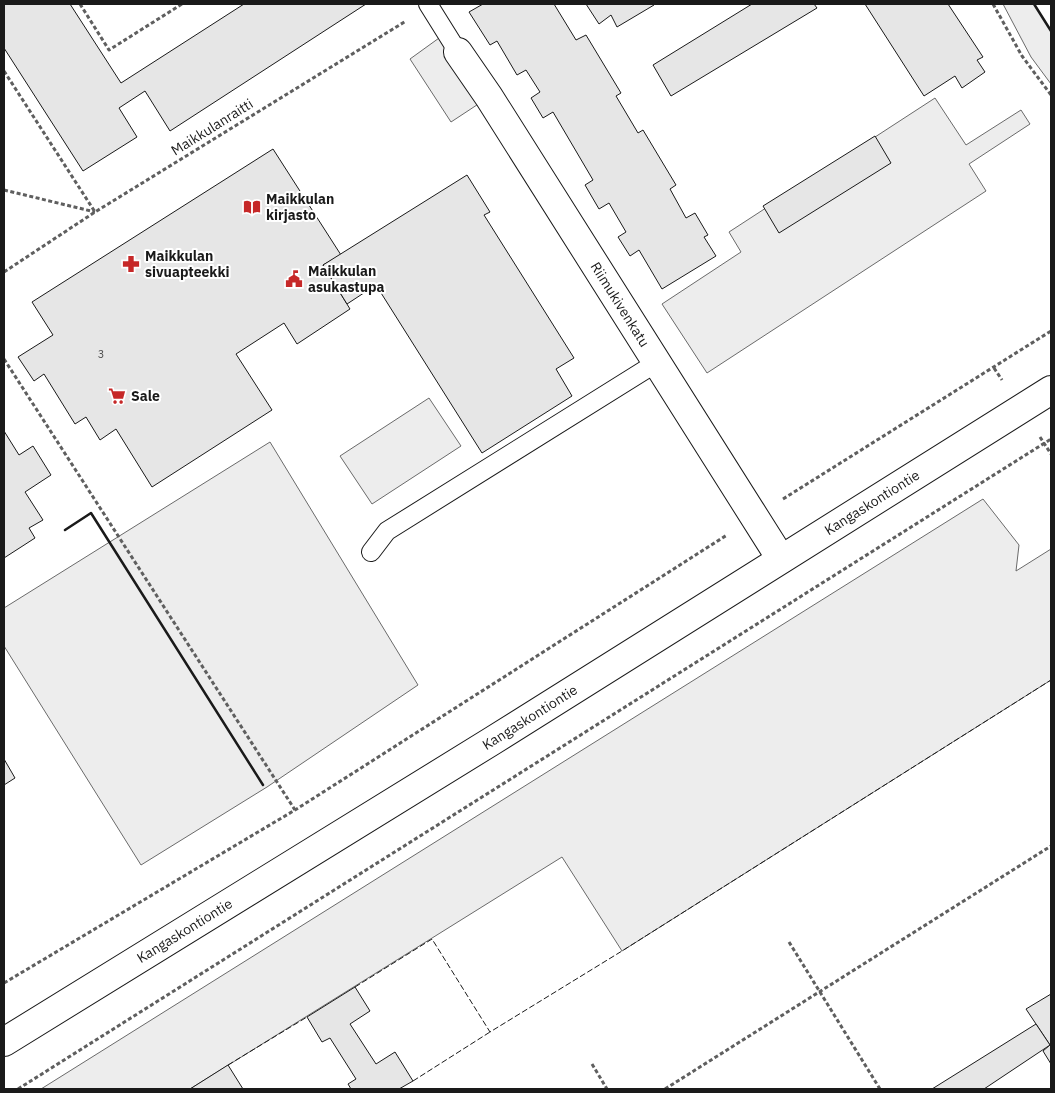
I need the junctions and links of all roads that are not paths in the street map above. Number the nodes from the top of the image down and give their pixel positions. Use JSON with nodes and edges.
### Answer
{"nodes":[{"id":1,"x":429,"y":5,"type":"edge"},
{"id":2,"x":458,"y":52,"type":"joint"},
{"id":3,"x":656,"y":363,"type":"junction"},
{"id":4,"x":1051,"y":390,"type":"edge"},
{"id":5,"x":372,"y":552,"type":"dead end"},
{"id":6,"x":781,"y":559,"type":"junction"},
{"id":7,"x":4,"y":1042,"type":"edge"}],
"edges":[{"from":1,"to":2,"type":"lane"},
{"from":2,"to":3,"type":"street","name":"Riimukivenkatu"},
{"from":3,"to":5,"type":"lane"},
{"from":3,"to":6,"type":"street","name":"Riimukivenkatu"},
{"from":4,"to":6,"type":"street","name":"Kangaskontiontie"},
{"from":6,"to":7,"type":"street","name":"Kangaskontiontie"}]}
